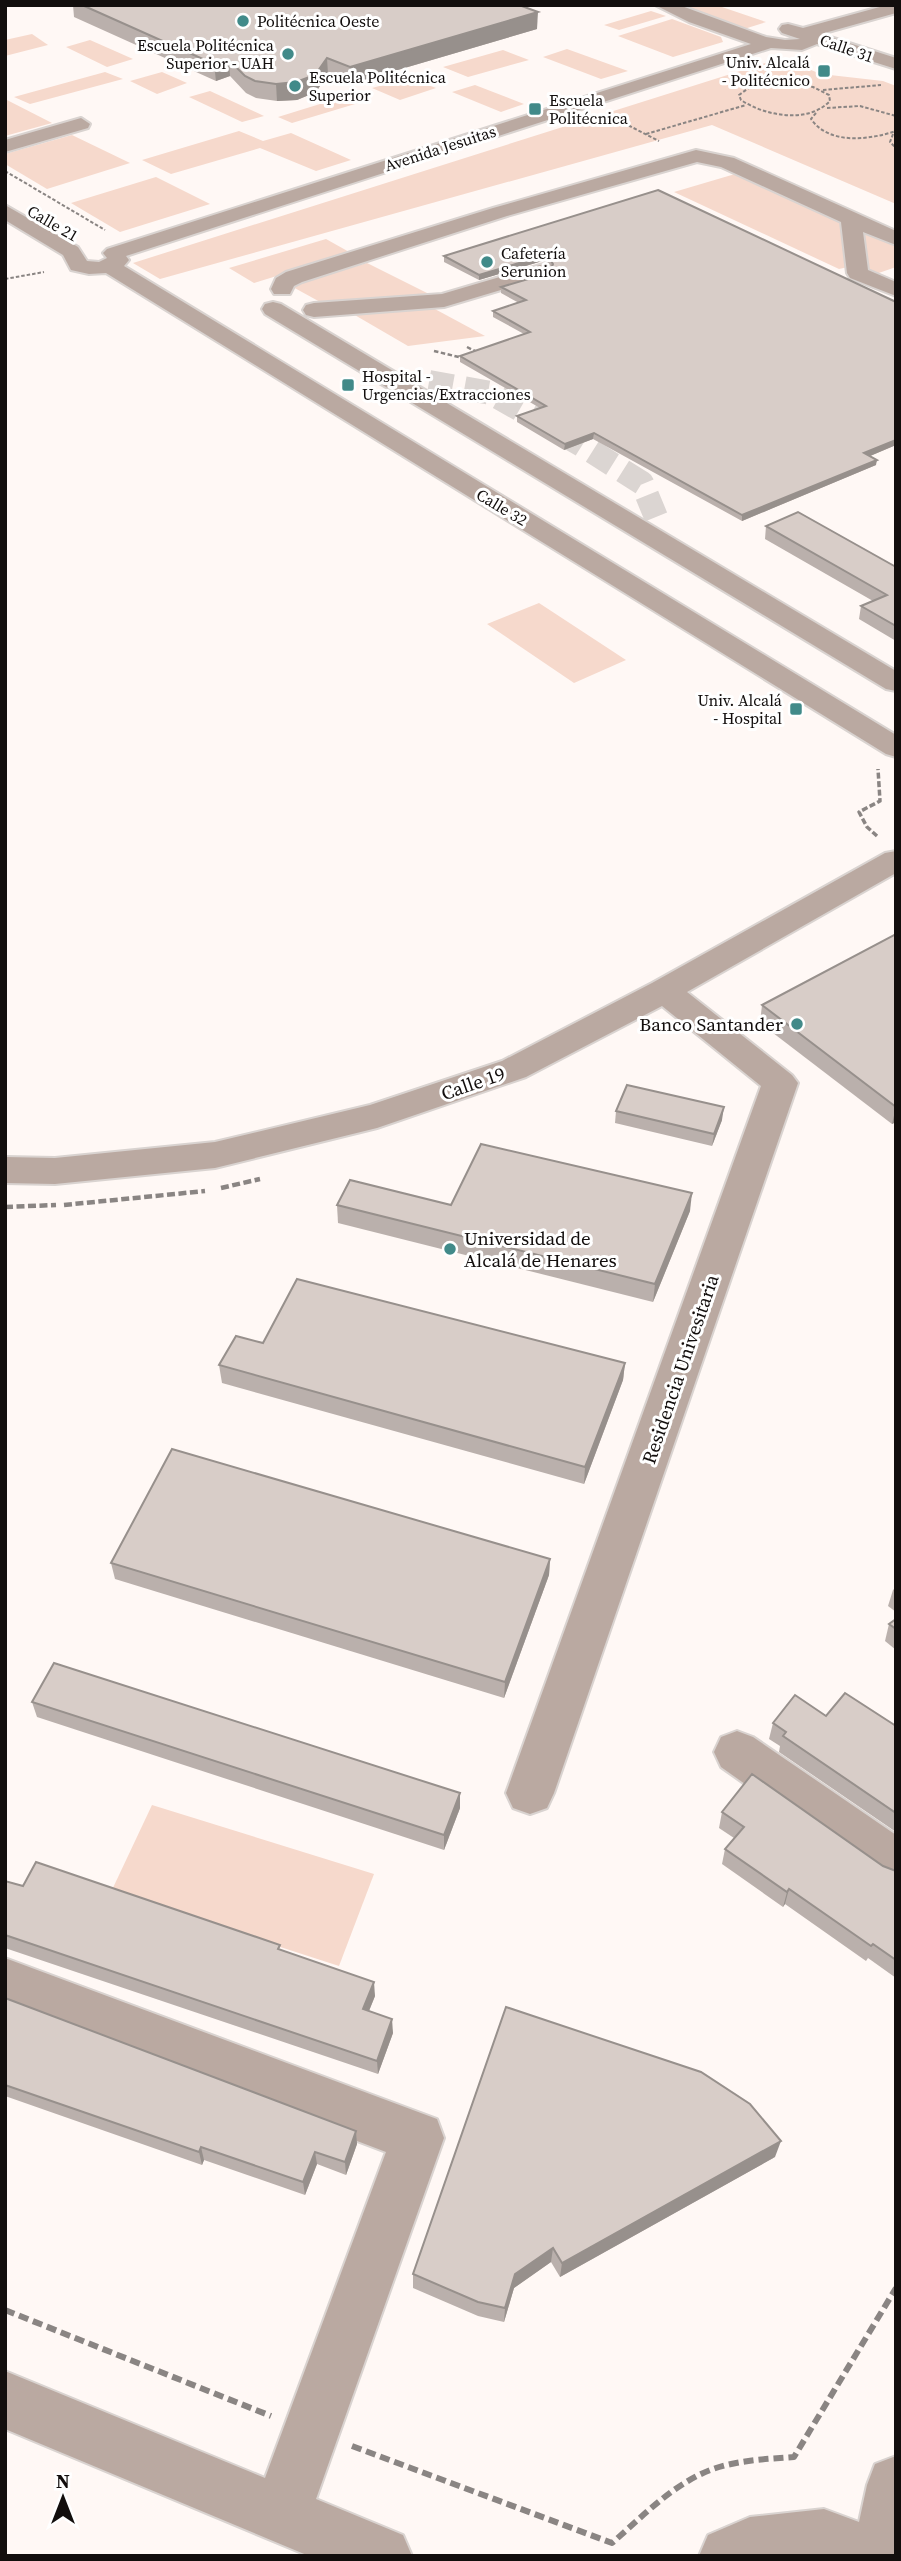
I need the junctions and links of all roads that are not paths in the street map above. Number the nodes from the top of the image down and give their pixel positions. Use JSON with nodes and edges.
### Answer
{"nodes":[{"id":1,"x":663,"y":5,"type":"edge"},
{"id":2,"x":896,"y":8,"type":"edge"},
{"id":3,"x":775,"y":22,"type":"dead end"},
{"id":4,"x":803,"y":33,"type":"junction"},
{"id":5,"x":767,"y":43,"type":"junction"},
{"id":6,"x":808,"y":59,"type":"dead end"},
{"id":7,"x":890,"y":62,"type":"edge"},
{"id":8,"x":893,"y":80,"type":"edge"},
{"id":9,"x":81,"y":124,"type":"dead end"},
{"id":10,"x":5,"y":146,"type":"edge"},
{"id":11,"x":5,"y":196,"type":"edge"},
{"id":12,"x":5,"y":211,"type":"edge"},
{"id":13,"x":851,"y":219,"type":"junction"},
{"id":14,"x":896,"y":239,"type":"edge"},
{"id":15,"x":108,"y":257,"type":"junction"},
{"id":16,"x":540,"y":271,"type":"dead end"},
{"id":17,"x":896,"y":290,"type":"edge"},
{"id":18,"x":277,"y":301,"type":"junction"},
{"id":19,"x":204,"y":324,"type":"junction"},
{"id":20,"x":896,"y":659,"type":"edge"},
{"id":21,"x":896,"y":683,"type":"edge"},
{"id":22,"x":896,"y":748,"type":"edge"},
{"id":23,"x":881,"y":848,"type":"edge"},
{"id":24,"x":664,"y":991,"type":"junction"},
{"id":25,"x":5,"y":1170,"type":"edge"},
{"id":26,"x":737,"y":1752,"type":"dead end"},
{"id":27,"x":530,"y":1793,"type":"dead end"},
{"id":28,"x":896,"y":1863,"type":"edge"},
{"id":29,"x":5,"y":1982,"type":"edge"},
{"id":30,"x":5,"y":2400,"type":"edge"},
{"id":31,"x":896,"y":2485,"type":"edge"},
{"id":32,"x":281,"y":2514,"type":"junction"},
{"id":33,"x":896,"y":2545,"type":"edge"},
{"id":34,"x":834,"y":2550,"type":"edge"},
{"id":35,"x":382,"y":2556,"type":"edge"},
{"id":36,"x":729,"y":2556,"type":"edge"},
{"id":37,"x":884,"y":2556,"type":"edge"}],
"edges":[{"from":1,"to":5,"type":"street","name":"Calle 31"},
{"from":2,"to":4,"type":"street"},
{"from":3,"to":4,"type":"street","name":"Calle 31"},
{"from":4,"to":5,"type":"street","name":"Avenida Jesuitas"},
{"from":4,"to":7,"type":"street","name":"Calle 31"},
{"from":5,"to":6,"type":"street","name":"Calle 31"},
{"from":5,"to":15,"type":"street","name":"Avenida Jesuitas"},
{"from":7,"to":8,"type":"street","name":"Calle 31"},
{"from":9,"to":10,"type":"street"},
{"from":11,"to":15,"type":"street","name":"Calle 21"},
{"from":12,"to":15,"type":"street","name":"Calle 21"},
{"from":13,"to":14,"type":"street"},
{"from":13,"to":17,"type":"street"},
{"from":13,"to":18,"type":"street"},
{"from":15,"to":19,"type":"street","name":"Calle 32"},
{"from":16,"to":18,"type":"street"},
{"from":18,"to":19,"type":"street"},
{"from":18,"to":20,"type":"street"},
{"from":18,"to":21,"type":"street"},
{"from":19,"to":22,"type":"street","name":"Calle 32"},
{"from":23,"to":24,"type":"street","name":"Calle 19"},
{"from":24,"to":25,"type":"street","name":"Calle 19"},
{"from":24,"to":27,"type":"street","name":"Residencia Univesitaria"},
{"from":26,"to":28,"type":"street"},
{"from":29,"to":32,"type":"street"},
{"from":30,"to":32,"type":"street"},
{"from":31,"to":37,"type":"street"},
{"from":32,"to":35,"type":"street"},
{"from":33,"to":37,"type":"street"},
{"from":34,"to":36,"type":"street"}]}
